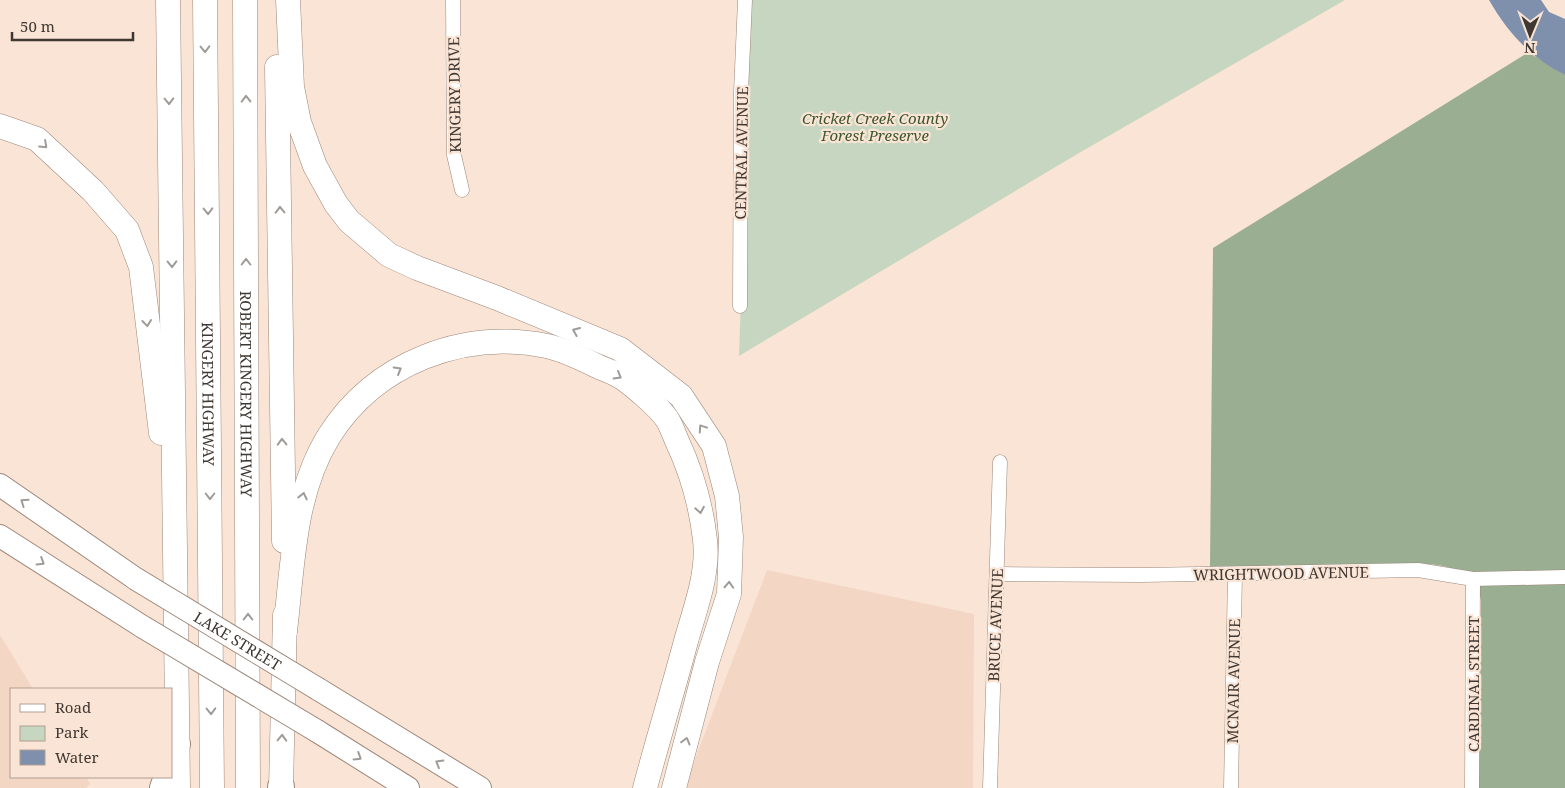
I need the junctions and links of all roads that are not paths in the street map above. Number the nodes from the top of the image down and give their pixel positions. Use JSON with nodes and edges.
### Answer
{"nodes":[{"id":1,"x":168,"y":0,"type":"edge"},
{"id":2,"x":205,"y":0,"type":"edge"},
{"id":3,"x":244,"y":0,"type":"edge"},
{"id":4,"x":275,"y":0,"type":"edge"},
{"id":5,"x":288,"y":0,"type":"edge"},
{"id":6,"x":453,"y":0,"type":"edge"},
{"id":7,"x":745,"y":0,"type":"edge"},
{"id":8,"x":0,"y":126,"type":"edge"},
{"id":9,"x":462,"y":190,"type":"dead end"},
{"id":10,"x":740,"y":306,"type":"dead end"},
{"id":11,"x":1000,"y":462,"type":"dead end"},
{"id":12,"x":0,"y":485,"type":"edge"},
{"id":13,"x":0,"y":536,"type":"edge"},
{"id":14,"x":175,"y":554,"type":"junction"},
{"id":15,"x":996,"y":574,"type":"junction"},
{"id":16,"x":1235,"y":574,"type":"junction"},
{"id":17,"x":1565,"y":577,"type":"edge"},
{"id":18,"x":1473,"y":579,"type":"junction"},
{"id":19,"x":285,"y":631,"type":"junction"},
{"id":20,"x":174,"y":753,"type":"edge"},
{"id":21,"x":645,"y":785,"type":"edge"},
{"id":22,"x":178,"y":788,"type":"edge"},
{"id":23,"x":212,"y":788,"type":"edge"},
{"id":24,"x":248,"y":788,"type":"edge"},
{"id":25,"x":281,"y":788,"type":"edge"},
{"id":26,"x":408,"y":788,"type":"edge"},
{"id":27,"x":480,"y":788,"type":"edge"},
{"id":28,"x":674,"y":788,"type":"edge"},
{"id":29,"x":990,"y":788,"type":"edge"},
{"id":30,"x":1231,"y":788,"type":"edge"},
{"id":31,"x":1472,"y":788,"type":"edge"}],
"edges":[{"from":1,"to":14,"type":"highway","one_way":true},
{"from":2,"to":23,"type":"highway","name":"KINGERY HIGHWAY","one_way":true},
{"from":24,"to":3,"type":"highway","name":"ROBERT KINGERY HIGHWAY","one_way":true},
{"from":19,"to":4,"type":"highway","one_way":true},
{"from":28,"to":5,"type":"highway","one_way":true},
{"from":6,"to":9,"type":"street","name":"KINGERY DRIVE"},
{"from":7,"to":10,"type":"street","name":"CENTRAL AVENUE"},
{"from":8,"to":14,"type":"highway","one_way":true},
{"from":11,"to":15,"type":"street","name":"BRUCE AVENUE"},
{"from":27,"to":12,"type":"main road","name":"LAKE STREET","one_way":true,"bridge":true},
{"from":13,"to":26,"type":"main road","one_way":true,"bridge":true},
{"from":14,"to":20,"type":"highway"},
{"from":15,"to":16,"type":"street","name":"WRIGHTWOOD AVENUE"},
{"from":15,"to":29,"type":"street","name":"BRUCE AVENUE"},
{"from":16,"to":18,"type":"street","name":"WRIGHTWOOD AVENUE"},
{"from":16,"to":30,"type":"street","name":"MCNAIR AVENUE"},
{"from":17,"to":18,"type":"street","name":"WRIGHTWOOD AVENUE"},
{"from":18,"to":31,"type":"street","name":"CARDINAL STREET"},
{"from":19,"to":21,"type":"highway","one_way":true},
{"from":25,"to":19,"type":"highway","one_way":true},
{"from":20,"to":22,"type":"highway"}]}
